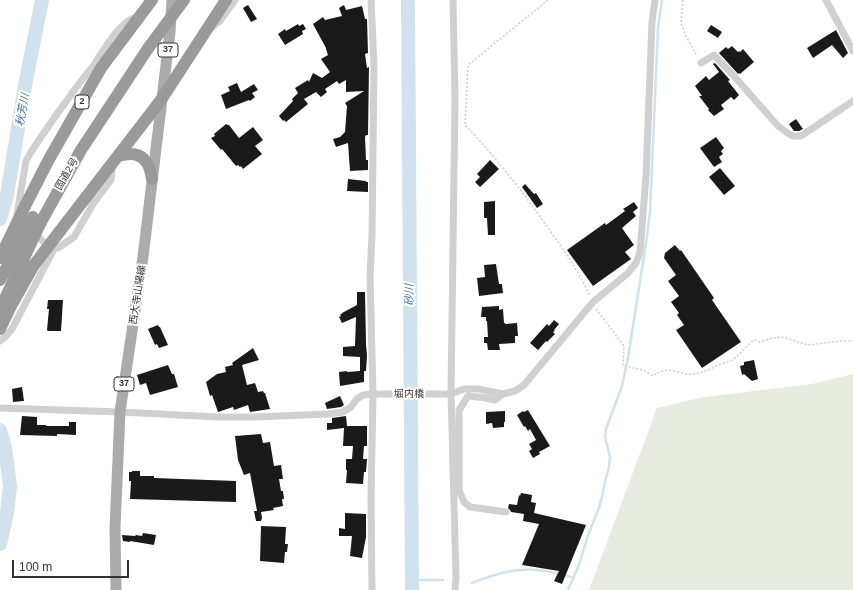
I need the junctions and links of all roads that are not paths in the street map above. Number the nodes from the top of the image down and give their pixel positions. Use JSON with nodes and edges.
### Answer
{"nodes":[{"id":1,"x":152,"y":0,"type":"edge"},
{"id":2,"x":172,"y":0,"type":"edge"},
{"id":3,"x":184,"y":0,"type":"edge"},
{"id":4,"x":226,"y":0,"type":"edge"},
{"id":5,"x":235,"y":0,"type":"edge"},
{"id":6,"x":371,"y":0,"type":"edge"},
{"id":7,"x":453,"y":0,"type":"edge"},
{"id":8,"x":655,"y":0,"type":"edge"},
{"id":9,"x":826,"y":0,"type":"edge"},
{"id":10,"x":139,"y":16,"type":"junction"},
{"id":11,"x":206,"y":32,"type":"junction"},
{"id":12,"x":853,"y":52,"type":"edge"},
{"id":13,"x":701,"y":63,"type":"road end"},
{"id":14,"x":161,"y":100,"type":"junction"},
{"id":15,"x":853,"y":101,"type":"edge"},
{"id":16,"x":118,"y":156,"type":"junction"},
{"id":17,"x":111,"y":166,"type":"junction"},
{"id":18,"x":152,"y":179,"type":"junction"},
{"id":19,"x":37,"y":219,"type":"junction"},
{"id":20,"x":55,"y":246,"type":"junction"},
{"id":21,"x":0,"y":258,"type":"edge"},
{"id":22,"x":0,"y":280,"type":"edge"},
{"id":23,"x":0,"y":309,"type":"edge"},
{"id":24,"x":0,"y":329,"type":"edge"},
{"id":25,"x":0,"y":341,"type":"edge"},
{"id":26,"x":373,"y":394,"type":"junction"},
{"id":27,"x":448,"y":394,"type":"junction"},
{"id":28,"x":503,"y":394,"type":"junction"},
{"id":29,"x":2,"y":408,"type":"edge"},
{"id":30,"x":120,"y":412,"type":"junction"},
{"id":31,"x":506,"y":512,"type":"dead end"},
{"id":32,"x":116,"y":590,"type":"edge"},
{"id":33,"x":372,"y":590,"type":"edge"},
{"id":34,"x":455,"y":590,"type":"edge"}],
"edges":[{"from":1,"to":10,"type":"highway","number":"2"},
{"from":2,"to":14,"type":"main road","name":"西大寺山陽線","number":"37"},
{"from":3,"to":19,"type":"highway","name":"国道2号","bridge":true},
{"from":4,"to":11,"type":"highway"},
{"from":5,"to":11,"type":"street"},
{"from":6,"to":26,"type":"street"},
{"from":7,"to":27,"type":"street"},
{"from":8,"to":28,"type":"street"},
{"from":9,"to":12,"type":"street"},
{"from":10,"to":20,"type":"street"},
{"from":10,"to":21,"type":"highway","number":"2","bridge":true},
{"from":11,"to":14,"type":"highway"},
{"from":13,"to":15,"type":"street"},
{"from":14,"to":16,"type":"highway"},
{"from":14,"to":18,"type":"main road","name":"西大寺山陽線","number":"37"},
{"from":16,"to":17,"type":"highway"},
{"from":16,"to":18,"type":"highway"},
{"from":17,"to":20,"type":"street"},
{"from":17,"to":24,"type":"highway","bridge":true},
{"from":18,"to":30,"type":"main road","name":"西大寺山陽線","number":"37"},
{"from":19,"to":22,"type":"highway","name":"国道2号","bridge":true},
{"from":19,"to":23,"type":"highway","name":"国道2号","bridge":true},
{"from":20,"to":25,"type":"street"},
{"from":26,"to":27,"type":"street","name":"堀内橋"},
{"from":26,"to":30,"type":"street"},
{"from":26,"to":33,"type":"street"},
{"from":27,"to":28,"type":"street","name":"堀内橋"},
{"from":27,"to":34,"type":"street"},
{"from":28,"to":31,"type":"street"},
{"from":29,"to":30,"type":"street"},
{"from":30,"to":32,"type":"main road","name":"西大寺山陽線","number":"37"}]}
